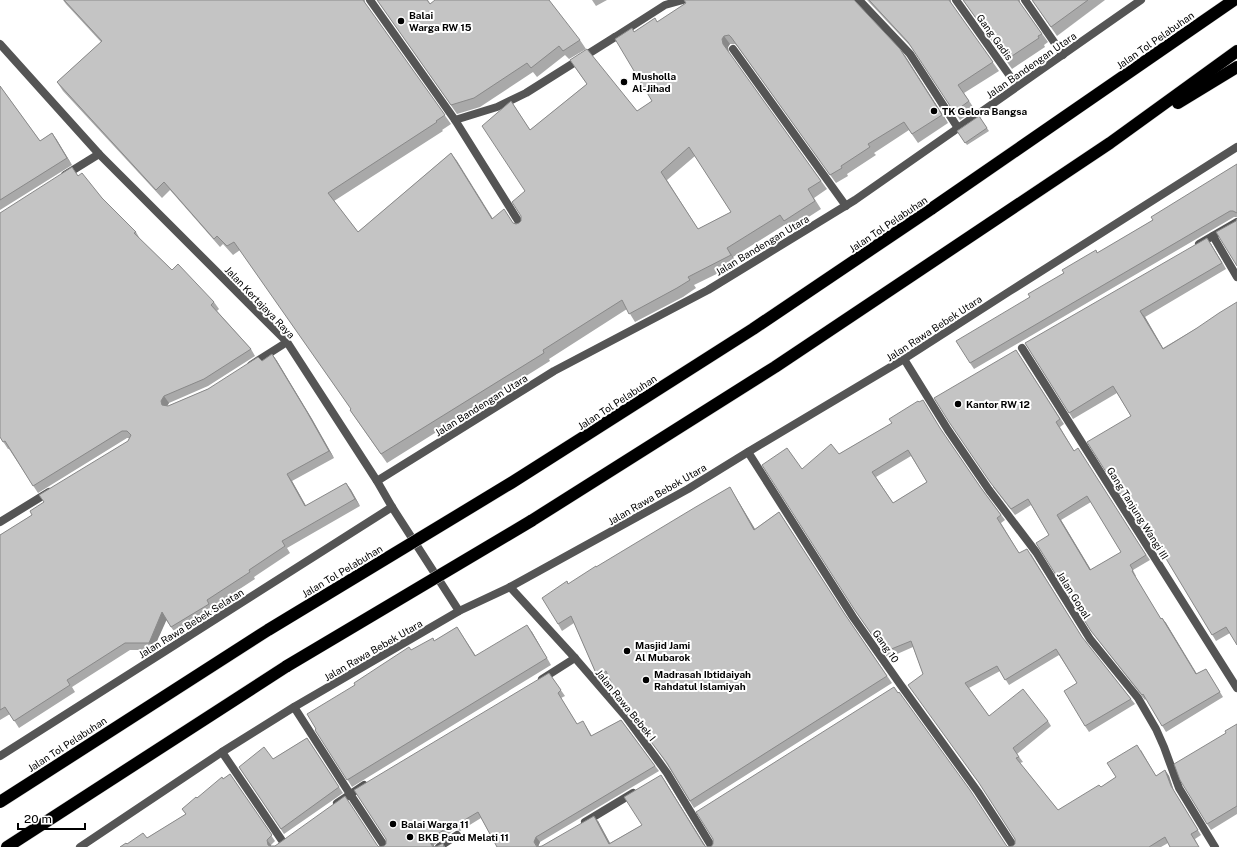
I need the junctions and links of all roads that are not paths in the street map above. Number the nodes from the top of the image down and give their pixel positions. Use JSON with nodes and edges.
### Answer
{"nodes":[{"id":1,"x":370,"y":0,"type":"edge"},
{"id":2,"x":683,"y":0,"type":"edge"},
{"id":3,"x":859,"y":0,"type":"edge"},
{"id":4,"x":956,"y":0,"type":"edge"},
{"id":5,"x":1025,"y":0,"type":"edge"},
{"id":6,"x":1141,"y":0,"type":"edge"},
{"id":7,"x":1234,"y":0,"type":"edge"},
{"id":8,"x":0,"y":44,"type":"edge"},
{"id":9,"x":732,"y":49,"type":"edge"},
{"id":10,"x":1237,"y":51,"type":"edge"},
{"id":11,"x":1063,"y":55,"type":"junction"},
{"id":12,"x":1237,"y":67,"type":"edge"},
{"id":13,"x":1017,"y":86,"type":"junction"},
{"id":14,"x":455,"y":120,"type":"junction"},
{"id":15,"x":958,"y":128,"type":"junction"},
{"id":16,"x":1110,"y":143,"type":"junction"},
{"id":17,"x":1237,"y":147,"type":"edge"},
{"id":18,"x":99,"y":154,"type":"junction"},
{"id":19,"x":60,"y":178,"type":"edge"},
{"id":20,"x":846,"y":206,"type":"junction"},
{"id":21,"x":1237,"y":222,"type":"edge"},
{"id":22,"x":522,"y":227,"type":"edge"},
{"id":23,"x":1213,"y":236,"type":"junction"},
{"id":24,"x":1192,"y":248,"type":"edge"},
{"id":25,"x":1237,"y":277,"type":"edge"},
{"id":26,"x":287,"y":342,"type":"junction"},
{"id":27,"x":1022,"y":348,"type":"dead end"},
{"id":28,"x":904,"y":359,"type":"junction"},
{"id":29,"x":243,"y":371,"type":"edge"},
{"id":30,"x":748,"y":452,"type":"junction"},
{"id":31,"x":378,"y":481,"type":"junction"},
{"id":32,"x":58,"y":486,"type":"edge"},
{"id":33,"x":392,"y":507,"type":"junction"},
{"id":34,"x":0,"y":522,"type":"edge"},
{"id":35,"x":510,"y":587,"type":"junction"},
{"id":36,"x":459,"y":611,"type":"junction"},
{"id":37,"x":575,"y":658,"type":"junction"},
{"id":38,"x":534,"y":683,"type":"edge"},
{"id":39,"x":1237,"y":688,"type":"edge"},
{"id":40,"x":294,"y":707,"type":"junction"},
{"id":41,"x":222,"y":752,"type":"junction"},
{"id":42,"x":0,"y":756,"type":"edge"},
{"id":43,"x":370,"y":782,"type":"edge"},
{"id":44,"x":641,"y":789,"type":"edge"},
{"id":45,"x":350,"y":794,"type":"junction"},
{"id":46,"x":0,"y":802,"type":"edge"},
{"id":47,"x":331,"y":807,"type":"edge"},
{"id":48,"x":576,"y":828,"type":"edge"},
{"id":49,"x":457,"y":835,"type":"edge"},
{"id":50,"x":7,"y":847,"type":"edge"},
{"id":51,"x":80,"y":847,"type":"edge"},
{"id":52,"x":276,"y":847,"type":"edge"},
{"id":53,"x":386,"y":847,"type":"edge"},
{"id":54,"x":439,"y":847,"type":"edge"},
{"id":55,"x":712,"y":847,"type":"edge"},
{"id":56,"x":1014,"y":847,"type":"edge"},
{"id":57,"x":1215,"y":847,"type":"edge"}],
"edges":[{"from":1,"to":14,"type":"street"},
{"from":2,"to":14,"type":"street"},
{"from":3,"to":15,"type":"street"},
{"from":4,"to":13,"type":"street","name":"Gang Gadis"},
{"from":5,"to":11,"type":"street"},
{"from":6,"to":11,"type":"street","name":"Jalan Bandengan Utara"},
{"from":7,"to":46,"type":"highway","name":"Jalan Tol Pelabuhan","bridge":true},
{"from":8,"to":18,"type":"street","name":"Jalan Kertajaya Raya"},
{"from":9,"to":20,"type":"street"},
{"from":10,"to":16,"type":"highway"},
{"from":11,"to":13,"type":"street","name":"Jalan Bandengan Utara"},
{"from":12,"to":16,"type":"highway"},
{"from":13,"to":15,"type":"street","name":"Jalan Bandengan Utara"},
{"from":14,"to":22,"type":"street"},
{"from":15,"to":20,"type":"street","name":"Jalan Bandengan Utara"},
{"from":16,"to":50,"type":"highway","bridge":true},
{"from":17,"to":28,"type":"street","name":"Jalan Rawa Bebek Utara"},
{"from":18,"to":19,"type":"street"},
{"from":18,"to":26,"type":"street","name":"Jalan Kertajaya Raya"},
{"from":20,"to":31,"type":"street","name":"Jalan Bandengan Utara"},
{"from":21,"to":23,"type":"street"},
{"from":23,"to":24,"type":"street"},
{"from":23,"to":25,"type":"street"},
{"from":26,"to":29,"type":"street"},
{"from":26,"to":31,"type":"street","name":"Jalan Kertajaya Raya"},
{"from":27,"to":39,"type":"street","name":"Gang Tanjung Wangi III"},
{"from":28,"to":30,"type":"street","name":"Jalan Rawa Bebek Utara"},
{"from":28,"to":57,"type":"street","name":"Jalan Gopal"},
{"from":30,"to":35,"type":"street","name":"Jalan Rawa Bebek Utara"},
{"from":30,"to":56,"type":"street","name":"Gang 10"},
{"from":31,"to":33,"type":"street","name":"Jalan Kertajaya Raya"},
{"from":32,"to":34,"type":"street"},
{"from":33,"to":36,"type":"street","name":"Jalan Kertajaya Raya"},
{"from":33,"to":42,"type":"street","name":"Jalan Rawa Bebek Selatan"},
{"from":35,"to":36,"type":"street","name":"Jalan Rawa Bebek Utara"},
{"from":35,"to":37,"type":"street","name":"Jalan Rawa Bebek I"},
{"from":36,"to":40,"type":"street","name":"Jalan Rawa Bebek Utara"},
{"from":37,"to":38,"type":"street"},
{"from":37,"to":55,"type":"street","name":"Jalan Rawa Bebek I"},
{"from":40,"to":41,"type":"street","name":"Jalan Rawa Bebek Utara"},
{"from":40,"to":45,"type":"street"},
{"from":41,"to":51,"type":"street","name":"Jalan Rawa Bebek Utara"},
{"from":41,"to":52,"type":"street"},
{"from":43,"to":45,"type":"street"},
{"from":44,"to":48,"type":"street"},
{"from":45,"to":47,"type":"street"},
{"from":45,"to":53,"type":"street"},
{"from":49,"to":54,"type":"street"}]}
